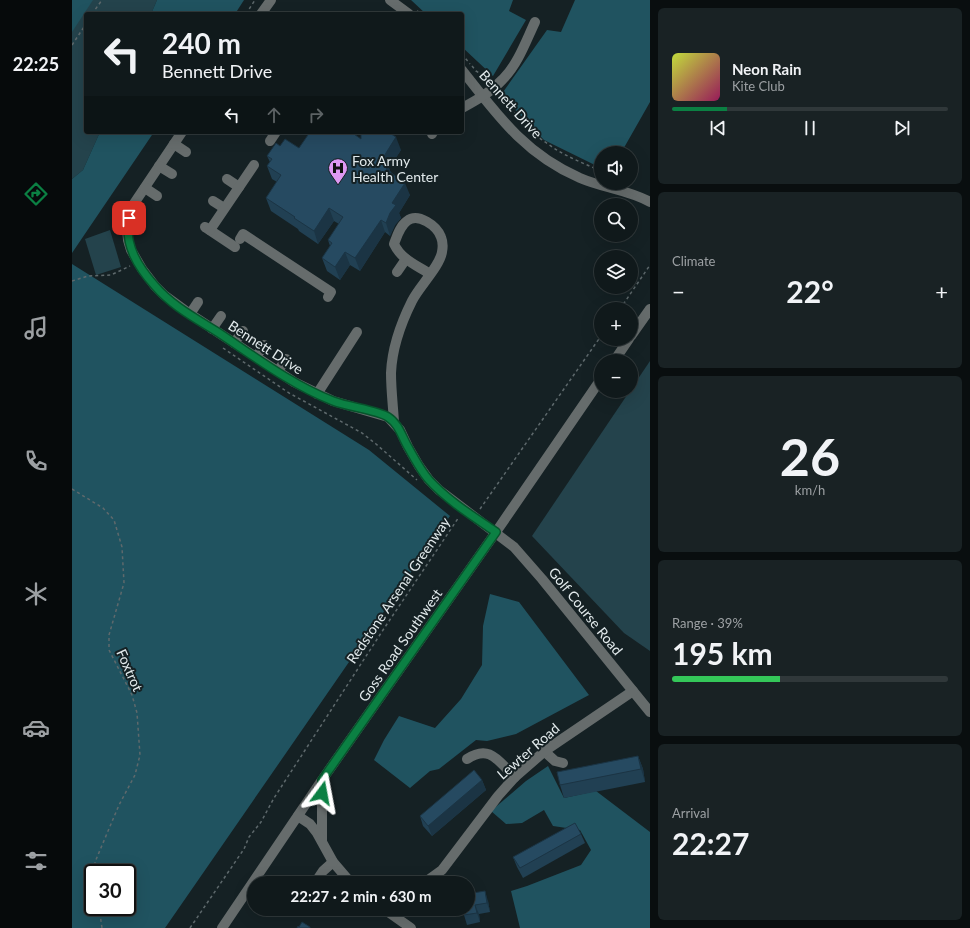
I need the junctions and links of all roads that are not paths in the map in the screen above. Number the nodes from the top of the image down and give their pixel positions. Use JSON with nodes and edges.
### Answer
{"nodes":[{"id":1,"x":271,"y":0,"type":"edge"},
{"id":2,"x":390,"y":0,"type":"edge"},
{"id":3,"x":262,"y":12,"type":"edge"},
{"id":4,"x":406,"y":12,"type":"edge"},
{"id":5,"x":535,"y":22,"type":"dead end"},
{"id":6,"x":464,"y":72,"type":"edge"},
{"id":7,"x":483,"y":96,"type":"junction"},
{"id":8,"x":464,"y":107,"type":"edge"},
{"id":9,"x":181,"y":134,"type":"edge"},
{"id":10,"x":174,"y":144,"type":"junction"},
{"id":11,"x":186,"y":152,"type":"dead end"},
{"id":12,"x":254,"y":165,"type":"dead end"},
{"id":13,"x":159,"y":166,"type":"junction"},
{"id":14,"x":172,"y":174,"type":"dead end"},
{"id":15,"x":227,"y":179,"type":"dead end"},
{"id":16,"x":239,"y":187,"type":"junction"},
{"id":17,"x":145,"y":188,"type":"junction"},
{"id":18,"x":157,"y":196,"type":"dead end"},
{"id":19,"x":213,"y":201,"type":"dead end"},
{"id":20,"x":650,"y":202,"type":"edge"},
{"id":21,"x":224,"y":208,"type":"junction"},
{"id":22,"x":406,"y":260,"type":"junction"},
{"id":23,"x":397,"y":272,"type":"dead end"},
{"id":24,"x":430,"y":274,"type":"junction"},
{"id":25,"x":328,"y":297,"type":"dead end"},
{"id":26,"x":198,"y":302,"type":"dead end"},
{"id":27,"x":650,"y":309,"type":"edge"},
{"id":28,"x":190,"y":314,"type":"junction"},
{"id":29,"x":221,"y":316,"type":"dead end"},
{"id":30,"x":638,"y":326,"type":"edge"},
{"id":31,"x":212,"y":329,"type":"junction"},
{"id":32,"x":242,"y":331,"type":"dead end"},
{"id":33,"x":357,"y":332,"type":"dead end"},
{"id":34,"x":234,"y":343,"type":"junction"},
{"id":35,"x":264,"y":345,"type":"dead end"},
{"id":36,"x":256,"y":357,"type":"junction"},
{"id":37,"x":286,"y":359,"type":"dead end"},
{"id":38,"x":278,"y":371,"type":"junction"},
{"id":39,"x":594,"y":389,"type":"edge"},
{"id":40,"x":317,"y":394,"type":"junction"},
{"id":41,"x":394,"y":422,"type":"junction"},
{"id":42,"x":496,"y":532,"type":"junction"},
{"id":43,"x":633,"y":691,"type":"junction"},
{"id":44,"x":650,"y":712,"type":"edge"},
{"id":45,"x":544,"y":751,"type":"junction"},
{"id":46,"x":467,"y":759,"type":"dead end"},
{"id":47,"x":563,"y":763,"type":"dead end"},
{"id":48,"x":515,"y":777,"type":"junction"},
{"id":49,"x":322,"y":780,"type":"junction"},
{"id":50,"x":298,"y":816,"type":"junction"},
{"id":51,"x":322,"y":841,"type":"junction"},
{"id":52,"x":333,"y":862,"type":"junction"},
{"id":53,"x":320,"y":876,"type":"edge"},
{"id":54,"x":345,"y":876,"type":"edge"},
{"id":55,"x":434,"y":876,"type":"edge"},
{"id":56,"x":394,"y":916,"type":"edge"},
{"id":57,"x":222,"y":928,"type":"edge"},
{"id":58,"x":411,"y":928,"type":"edge"}],
"edges":[{"from":1,"to":3,"type":"street"},
{"from":2,"to":4,"type":"street"},
{"from":5,"to":7,"type":"street"},
{"from":6,"to":7,"type":"street","name":"Bennett Drive"},
{"from":7,"to":8,"type":"street"},
{"from":7,"to":20,"type":"street","name":"Bennett Drive"},
{"from":9,"to":10,"type":"street","name":"Bennett Drive"},
{"from":10,"to":11,"type":"street"},
{"from":10,"to":13,"type":"street","name":"Bennett Drive"},
{"from":12,"to":16,"type":"street"},
{"from":13,"to":14,"type":"street"},
{"from":13,"to":17,"type":"street","name":"Bennett Drive"},
{"from":15,"to":16,"type":"street"},
{"from":16,"to":21,"type":"street"},
{"from":17,"to":18,"type":"street"},
{"from":17,"to":28,"type":"street","name":"Bennett Drive"},
{"from":19,"to":21,"type":"street"},
{"from":21,"to":25,"type":"street"},
{"from":22,"to":23,"type":"street"},
{"from":22,"to":24,"type":"street"},
{"from":22,"to":24,"type":"street"},
{"from":24,"to":41,"type":"street"},
{"from":26,"to":28,"type":"street"},
{"from":27,"to":30,"type":"street"},
{"from":28,"to":31,"type":"street","name":"Bennett Drive"},
{"from":29,"to":31,"type":"street"},
{"from":31,"to":34,"type":"street","name":"Bennett Drive"},
{"from":32,"to":34,"type":"street"},
{"from":33,"to":40,"type":"street"},
{"from":34,"to":36,"type":"street","name":"Bennett Drive"},
{"from":35,"to":36,"type":"street"},
{"from":36,"to":38,"type":"street","name":"Bennett Drive"},
{"from":37,"to":38,"type":"street"},
{"from":38,"to":40,"type":"street","name":"Bennett Drive"},
{"from":39,"to":42,"type":"street","name":"Goss Road Southwest"},
{"from":40,"to":41,"type":"street","name":"Bennett Drive"},
{"from":41,"to":42,"type":"street"},
{"from":42,"to":43,"type":"street","name":"Golf Course Road"},
{"from":42,"to":49,"type":"street","name":"Goss Road Southwest"},
{"from":43,"to":44,"type":"street","name":"Golf Course Road"},
{"from":43,"to":45,"type":"street","name":"Lewter Road"},
{"from":45,"to":47,"type":"street"},
{"from":45,"to":48,"type":"street","name":"Lewter Road"},
{"from":46,"to":48,"type":"street"},
{"from":48,"to":55,"type":"street","name":"Lewter Road"},
{"from":49,"to":50,"type":"street","name":"Goss Road Southwest"},
{"from":49,"to":51,"type":"street"},
{"from":50,"to":51,"type":"street"},
{"from":50,"to":57,"type":"street","name":"Goss Road Southwest"},
{"from":51,"to":52,"type":"street"},
{"from":52,"to":53,"type":"street"},
{"from":52,"to":54,"type":"street"},
{"from":56,"to":58,"type":"street"}]}
